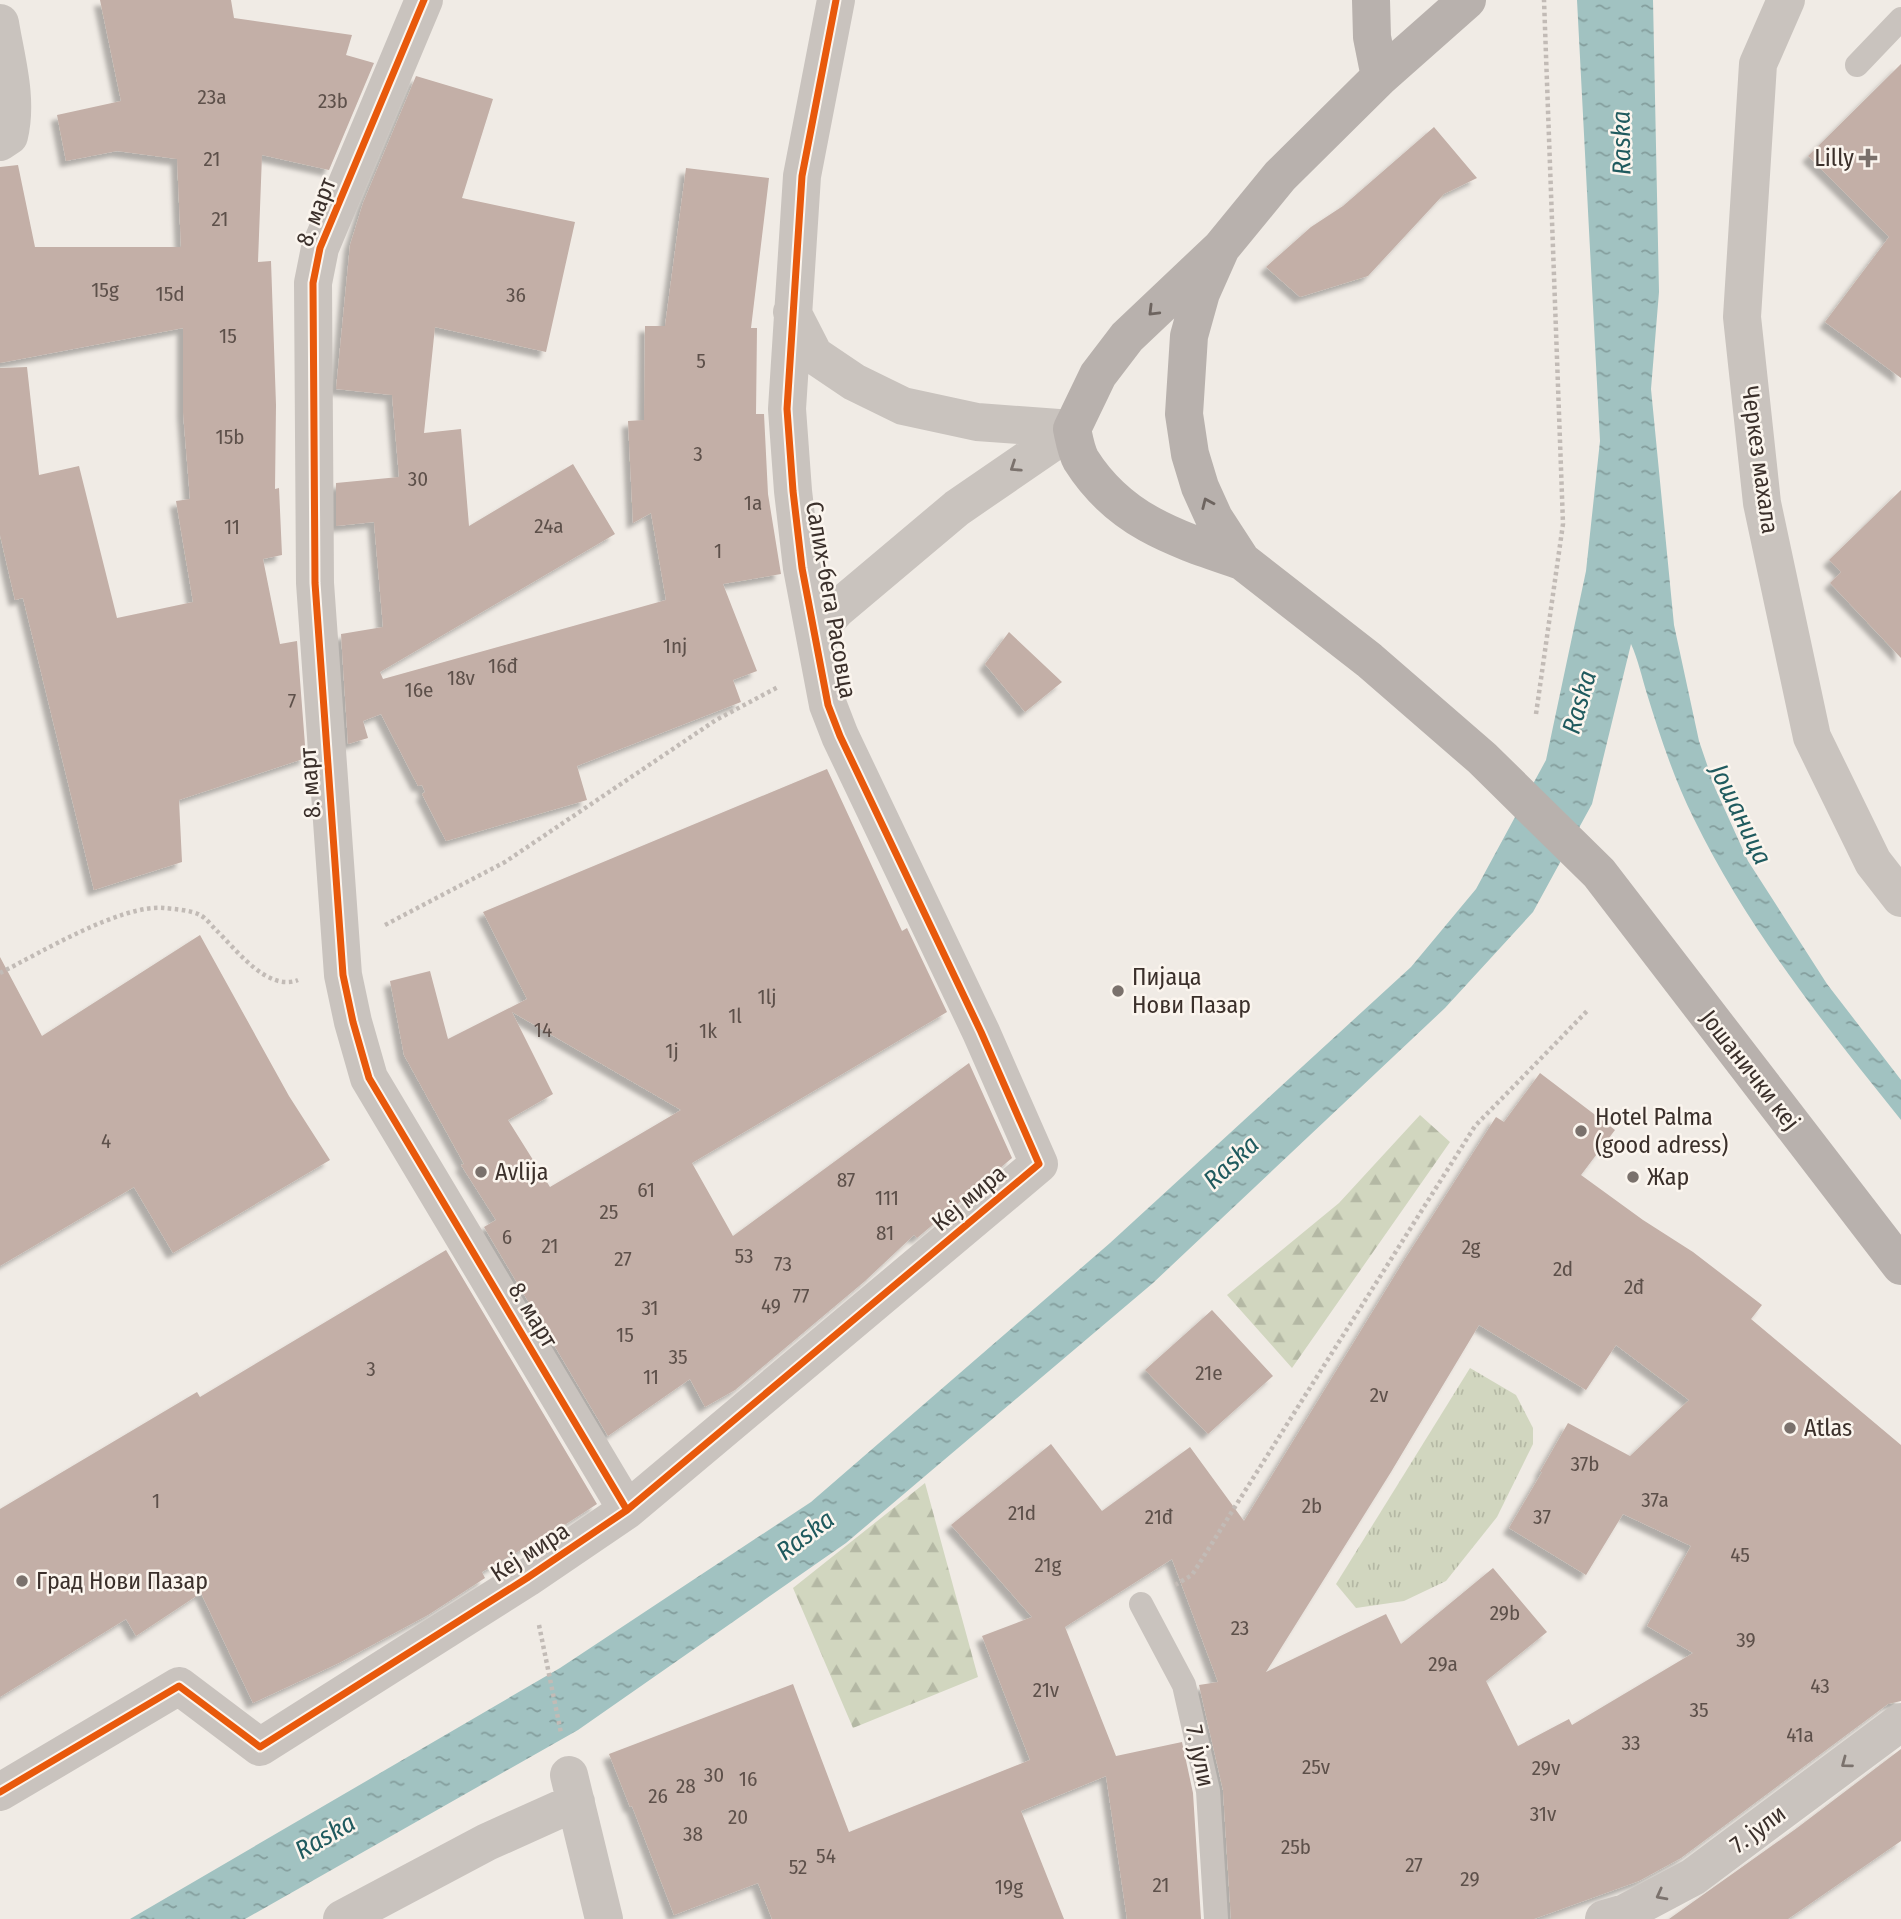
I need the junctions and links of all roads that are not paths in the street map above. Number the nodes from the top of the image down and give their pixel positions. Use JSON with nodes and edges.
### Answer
{"nodes":[{"id":1,"x":424,"y":0,"type":"edge"},
{"id":2,"x":836,"y":0,"type":"edge"},
{"id":3,"x":1371,"y":0,"type":"edge"},
{"id":4,"x":1467,"y":0,"type":"edge"},
{"id":5,"x":1786,"y":0,"type":"edge"},
{"id":6,"x":1901,"y":19,"type":"edge"},
{"id":7,"x":0,"y":23,"type":"edge"},
{"id":8,"x":1857,"y":65,"type":"dead end"},
{"id":9,"x":1380,"y":77,"type":"junction"},
{"id":10,"x":0,"y":142,"type":"edge"},
{"id":11,"x":1221,"y":248,"type":"junction"},
{"id":12,"x":792,"y":312,"type":"junction"},
{"id":13,"x":1072,"y":429,"type":"junction"},
{"id":14,"x":1242,"y":561,"type":"junction"},
{"id":15,"x":818,"y":649,"type":"junction"},
{"id":16,"x":1901,"y":898,"type":"edge"},
{"id":17,"x":1039,"y":1164,"type":"joint"},
{"id":18,"x":1901,"y":1266,"type":"edge"},
{"id":19,"x":627,"y":1510,"type":"junction"},
{"id":20,"x":1141,"y":1604,"type":"road end"},
{"id":21,"x":1901,"y":1722,"type":"edge"},
{"id":22,"x":0,"y":1792,"type":"edge"},
{"id":23,"x":342,"y":1919,"type":"edge"},
{"id":24,"x":604,"y":1919,"type":"edge"},
{"id":25,"x":1216,"y":1919,"type":"edge"},
{"id":26,"x":1604,"y":1919,"type":"edge"}],
"edges":[{"from":1,"to":19,"type":"street","name":"8. март"},
{"from":2,"to":12,"type":"street","name":"Салих-бега Расовца"},
{"from":3,"to":9,"type":"main road"},
{"from":4,"to":9,"type":"main road"},
{"from":5,"to":16,"type":"street","name":"Черкез махала"},
{"from":6,"to":8,"type":"lane"},
{"from":7,"to":10,"type":"street"},
{"from":9,"to":11,"type":"main road"},
{"from":11,"to":13,"type":"main road","one_way":true},
{"from":14,"to":11,"type":"main road","one_way":true},
{"from":12,"to":13,"type":"street"},
{"from":12,"to":15,"type":"street","name":"Салих-бега Расовца"},
{"from":13,"to":14,"type":"main road"},
{"from":13,"to":15,"type":"street","one_way":true},
{"from":14,"to":18,"type":"main road","name":"Јошанички кеј"},
{"from":15,"to":17,"type":"street","name":"Салих-бега Расовца"},
{"from":17,"to":19,"type":"street","name":"Кеј мира"},
{"from":19,"to":22,"type":"street","name":"Кеј мира"},
{"from":20,"to":25,"type":"lane","name":"7. јули"},
{"from":21,"to":26,"type":"street","name":"7. јули","one_way":true},
{"from":23,"to":24,"type":"street"}]}
